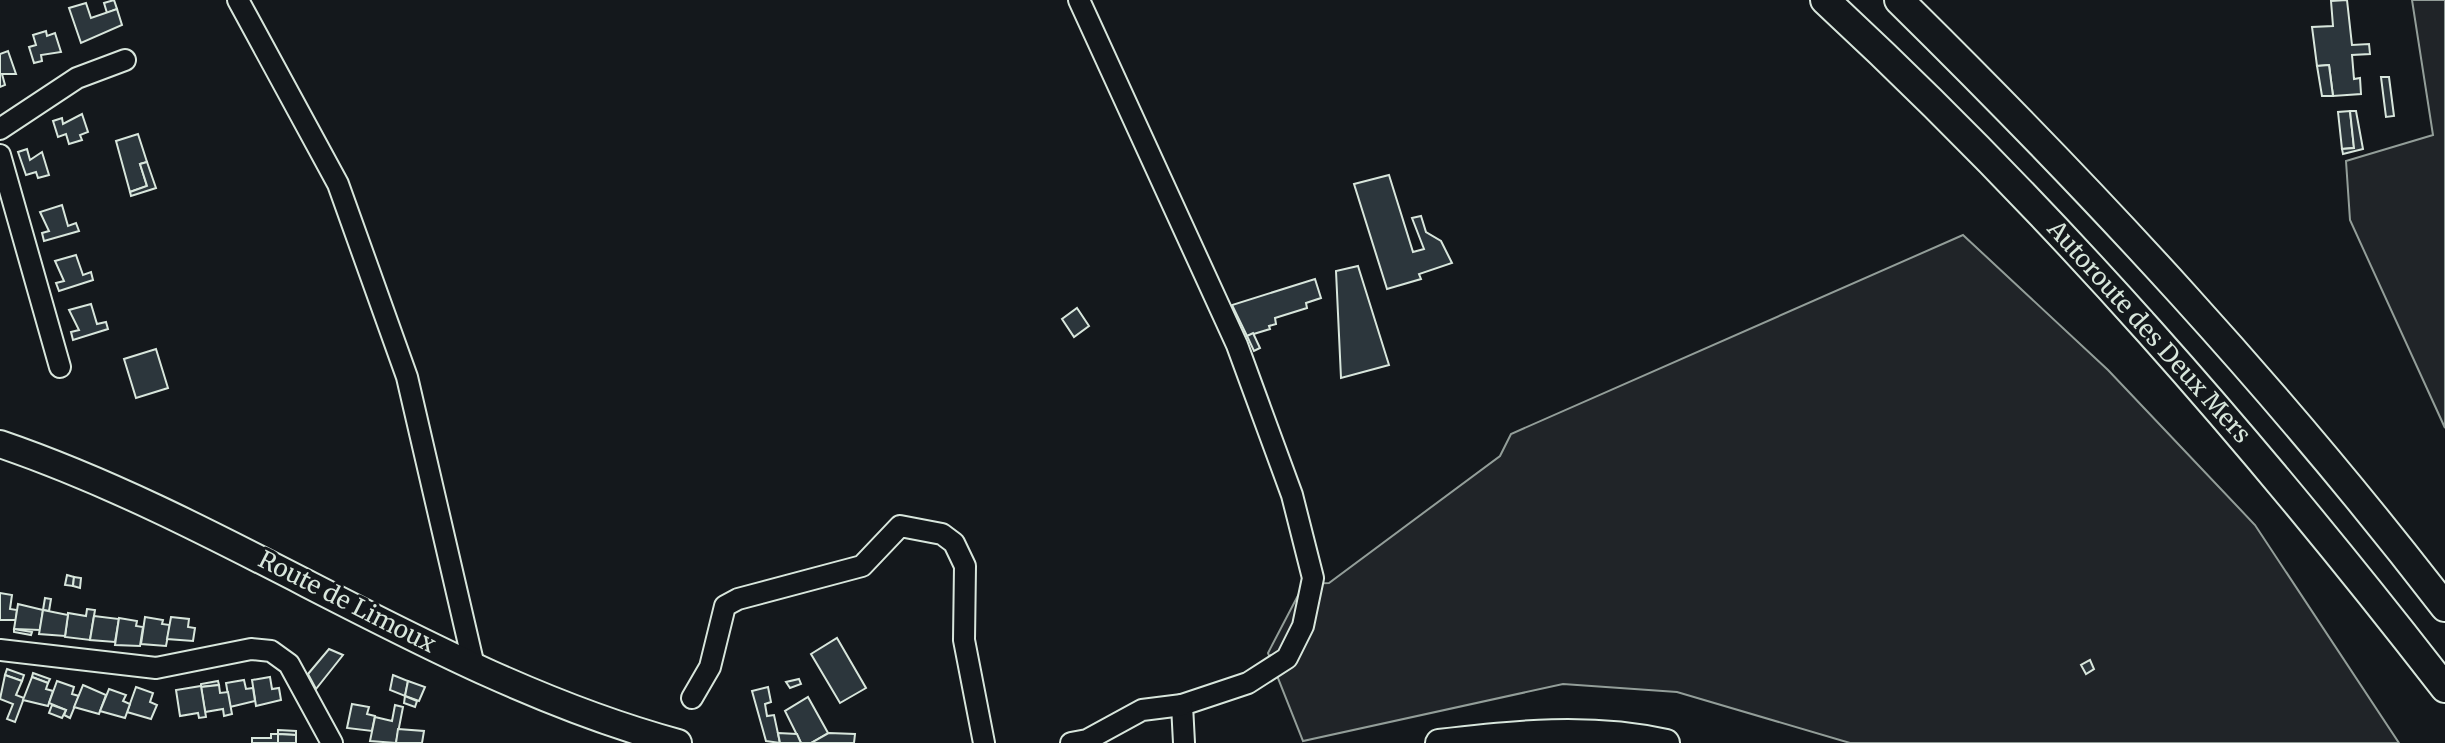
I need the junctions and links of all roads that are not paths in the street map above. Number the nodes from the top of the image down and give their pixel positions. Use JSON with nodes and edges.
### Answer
{"nodes":[{"id":1,"x":238,"y":0,"type":"edge"},
{"id":2,"x":1079,"y":0,"type":"edge"},
{"id":3,"x":1825,"y":0,"type":"edge"},
{"id":4,"x":1899,"y":0,"type":"edge"},
{"id":5,"x":125,"y":60,"type":"dead end"},
{"id":6,"x":0,"y":129,"type":"edge"},
{"id":7,"x":0,"y":155,"type":"edge"},
{"id":8,"x":60,"y":367,"type":"dead end"},
{"id":9,"x":0,"y":444,"type":"edge"},
{"id":10,"x":0,"y":457,"type":"edge"},
{"id":11,"x":42,"y":458,"type":"junction"},
{"id":12,"x":2445,"y":607,"type":"edge"},
{"id":13,"x":0,"y":650,"type":"edge"},
{"id":14,"x":474,"y":666,"type":"junction"},
{"id":15,"x":2445,"y":688,"type":"edge"},
{"id":16,"x":692,"y":698,"type":"dead end"},
{"id":17,"x":1182,"y":705,"type":"junction"},
{"id":18,"x":667,"y":740,"type":"edge"},
{"id":19,"x":332,"y":743,"type":"edge"},
{"id":20,"x":984,"y":743,"type":"edge"},
{"id":21,"x":1071,"y":743,"type":"edge"},
{"id":22,"x":1184,"y":743,"type":"edge"},
{"id":23,"x":1439,"y":743,"type":"edge"},
{"id":24,"x":1666,"y":743,"type":"edge"}],
"edges":[{"from":1,"to":14,"type":"street"},
{"from":2,"to":17,"type":"street"},
{"from":3,"to":15,"type":"highway","name":"Autoroute des Deux Mers"},
{"from":4,"to":12,"type":"highway","name":"Autoroute des Deux Mers"},
{"from":5,"to":6,"type":"street"},
{"from":7,"to":8,"type":"street"},
{"from":9,"to":11,"type":"main road","name":"Route de Limoux"},
{"from":10,"to":11,"type":"main road"},
{"from":11,"to":14,"type":"main road","name":"Route de Limoux"},
{"from":13,"to":19,"type":"street"},
{"from":14,"to":18,"type":"main road","name":"Route de Limoux"},
{"from":16,"to":20,"type":"street"},
{"from":17,"to":21,"type":"street"},
{"from":17,"to":22,"type":"street"},
{"from":23,"to":24,"type":"main road"}]}
